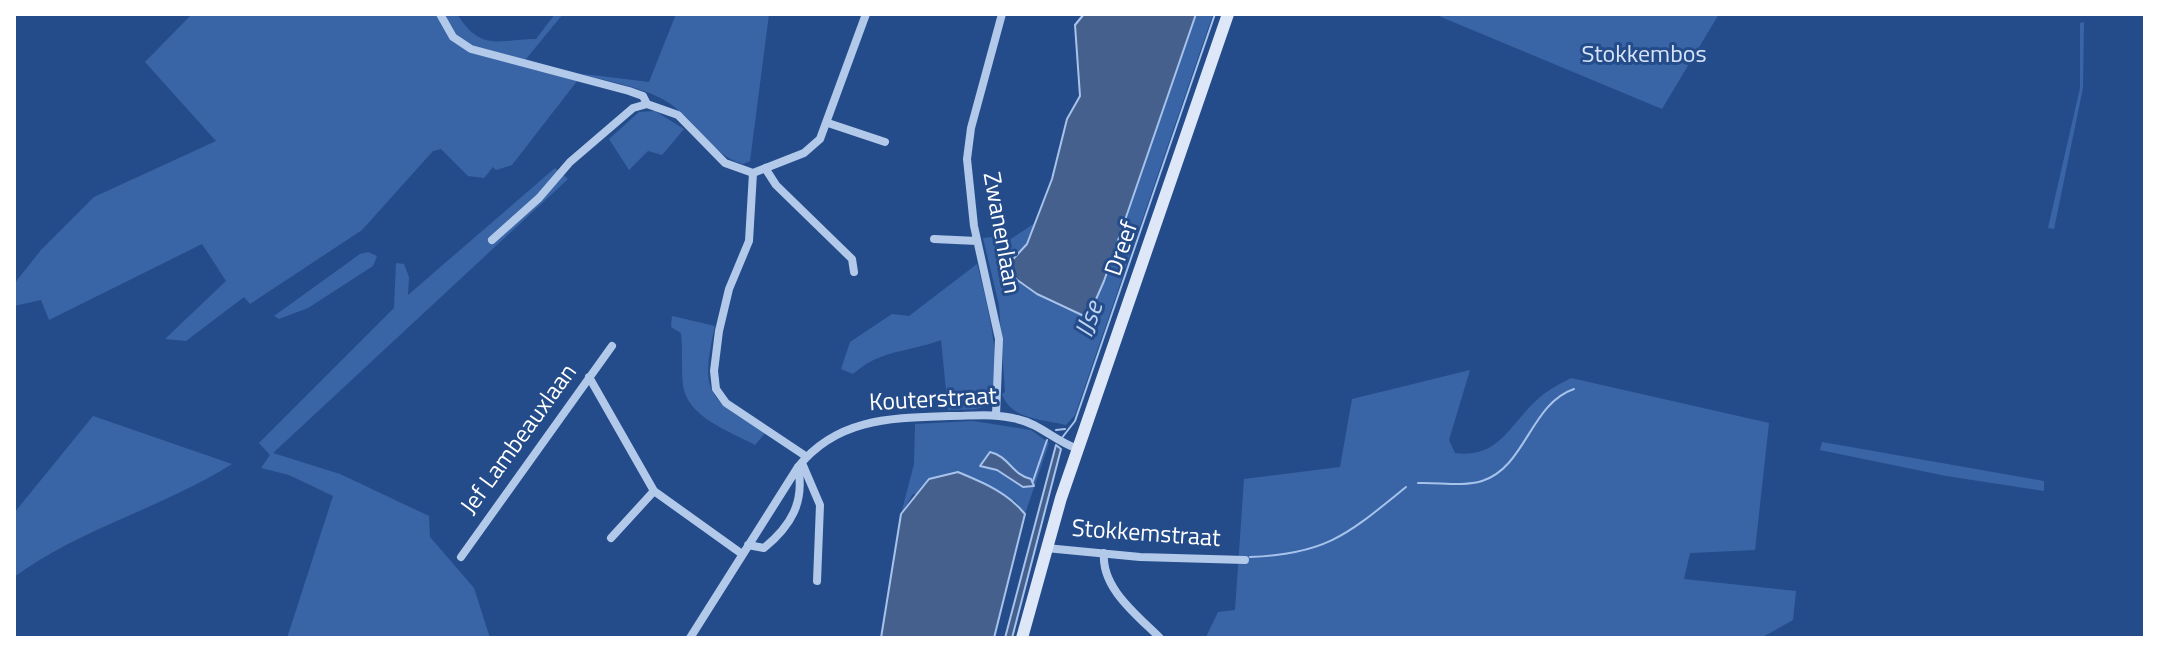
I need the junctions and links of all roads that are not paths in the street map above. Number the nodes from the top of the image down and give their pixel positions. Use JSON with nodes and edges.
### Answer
{"nodes":[{"id":1,"x":440,"y":14,"type":"edge"},
{"id":2,"x":866,"y":14,"type":"edge"},
{"id":3,"x":1002,"y":14,"type":"edge"},
{"id":4,"x":1228,"y":14,"type":"edge"},
{"id":5,"x":647,"y":104,"type":"junction"},
{"id":6,"x":828,"y":123,"type":"junction"},
{"id":7,"x":885,"y":142,"type":"dead end"},
{"id":8,"x":765,"y":168,"type":"junction"},
{"id":9,"x":753,"y":173,"type":"junction"},
{"id":10,"x":934,"y":239,"type":"dead end"},
{"id":11,"x":492,"y":240,"type":"dead end"},
{"id":12,"x":977,"y":241,"type":"junction"},
{"id":13,"x":854,"y":272,"type":"dead end"},
{"id":14,"x":612,"y":346,"type":"dead end"},
{"id":15,"x":589,"y":377,"type":"junction"},
{"id":16,"x":996,"y":415,"type":"junction"},
{"id":17,"x":1078,"y":449,"type":"junction"},
{"id":18,"x":802,"y":462,"type":"junction"},
{"id":19,"x":654,"y":491,"type":"junction"},
{"id":20,"x":611,"y":538,"type":"dead end"},
{"id":21,"x":748,"y":545,"type":"junction"},
{"id":22,"x":1046,"y":548,"type":"junction"},
{"id":23,"x":1104,"y":553,"type":"junction"},
{"id":24,"x":742,"y":554,"type":"junction"},
{"id":25,"x":461,"y":557,"type":"dead end"},
{"id":26,"x":1245,"y":560,"type":"dead end"},
{"id":27,"x":817,"y":581,"type":"dead end"},
{"id":28,"x":690,"y":638,"type":"edge"},
{"id":29,"x":1022,"y":638,"type":"edge"},
{"id":30,"x":1160,"y":638,"type":"edge"}],
"edges":[{"from":1,"to":5,"type":"street"},
{"from":2,"to":6,"type":"street"},
{"from":3,"to":12,"type":"street","name":"Zwanenlaan"},
{"from":4,"to":17,"type":"main road","name":"Dreef"},
{"from":5,"to":9,"type":"street"},
{"from":5,"to":11,"type":"street"},
{"from":6,"to":7,"type":"street"},
{"from":6,"to":8,"type":"street"},
{"from":8,"to":9,"type":"street"},
{"from":8,"to":13,"type":"street"},
{"from":9,"to":18,"type":"street"},
{"from":10,"to":12,"type":"street"},
{"from":12,"to":16,"type":"street","name":"Zwanenlaan"},
{"from":14,"to":15,"type":"street","name":"Jef Lambeauxlaan"},
{"from":15,"to":19,"type":"street"},
{"from":15,"to":25,"type":"street","name":"Jef Lambeauxlaan"},
{"from":16,"to":17,"type":"street","name":"Kouterstraat"},
{"from":16,"to":18,"type":"street","name":"Kouterstraat"},
{"from":17,"to":22,"type":"main road","name":"Dreef"},
{"from":18,"to":21,"type":"street","name":"Kouterstraat"},
{"from":18,"to":21,"type":"street"},
{"from":18,"to":27,"type":"street"},
{"from":19,"to":20,"type":"street"},
{"from":19,"to":24,"type":"street"},
{"from":21,"to":24,"type":"street","name":"Kouterstraat"},
{"from":22,"to":23,"type":"street","name":"Stokkemstraat"},
{"from":22,"to":29,"type":"main road","name":"Dreef"},
{"from":23,"to":26,"type":"street","name":"Stokkemstraat"},
{"from":23,"to":30,"type":"street"},
{"from":24,"to":28,"type":"street","name":"Kouterstraat"}]}
